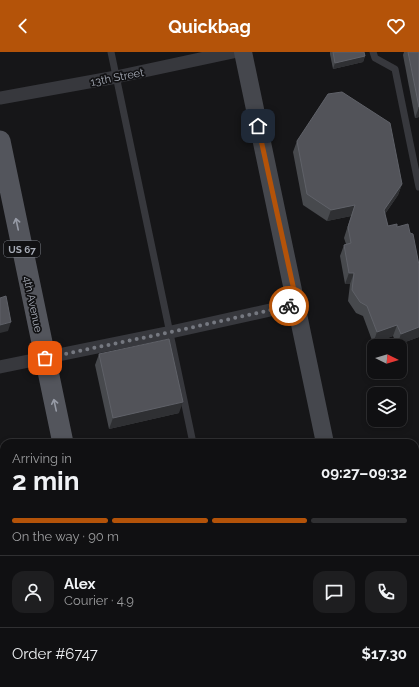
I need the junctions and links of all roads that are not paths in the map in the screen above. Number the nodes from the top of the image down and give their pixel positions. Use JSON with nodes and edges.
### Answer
{"nodes":[{"id":1,"x":111,"y":52,"type":"edge"},
{"id":2,"x":233,"y":52,"type":"edge"},
{"id":3,"x":242,"y":52,"type":"edge"},
{"id":4,"x":373,"y":52,"type":"edge"},
{"id":5,"x":116,"y":77,"type":"junction"},
{"id":6,"x":0,"y":98,"type":"edge"},
{"id":7,"x":0,"y":141,"type":"edge"},
{"id":8,"x":419,"y":187,"type":"edge"},
{"id":9,"x":297,"y":304,"type":"junction"},
{"id":10,"x":171,"y":332,"type":"junction"},
{"id":11,"x":45,"y":358,"type":"junction"},
{"id":12,"x":0,"y":367,"type":"edge"},
{"id":13,"x":62,"y":439,"type":"edge"},
{"id":14,"x":192,"y":439,"type":"edge"},
{"id":15,"x":324,"y":439,"type":"edge"}],
"edges":[{"from":1,"to":5,"type":"lane"},
{"from":2,"to":5,"type":"street","name":"13th Street"},
{"from":3,"to":9,"type":"street"},
{"from":4,"to":8,"type":"lane"},
{"from":5,"to":6,"type":"street","name":"13th Street"},
{"from":5,"to":10,"type":"lane"},
{"from":11,"to":7,"type":"main road","name":"4th Avenue","number":"US 67","one_way":true},
{"from":9,"to":10,"type":"street"},
{"from":9,"to":15,"type":"street"},
{"from":10,"to":11,"type":"street"},
{"from":10,"to":14,"type":"lane"},
{"from":11,"to":12,"type":"street"},
{"from":13,"to":11,"type":"main road","name":"4th Avenue","number":"US 67","one_way":true}]}
